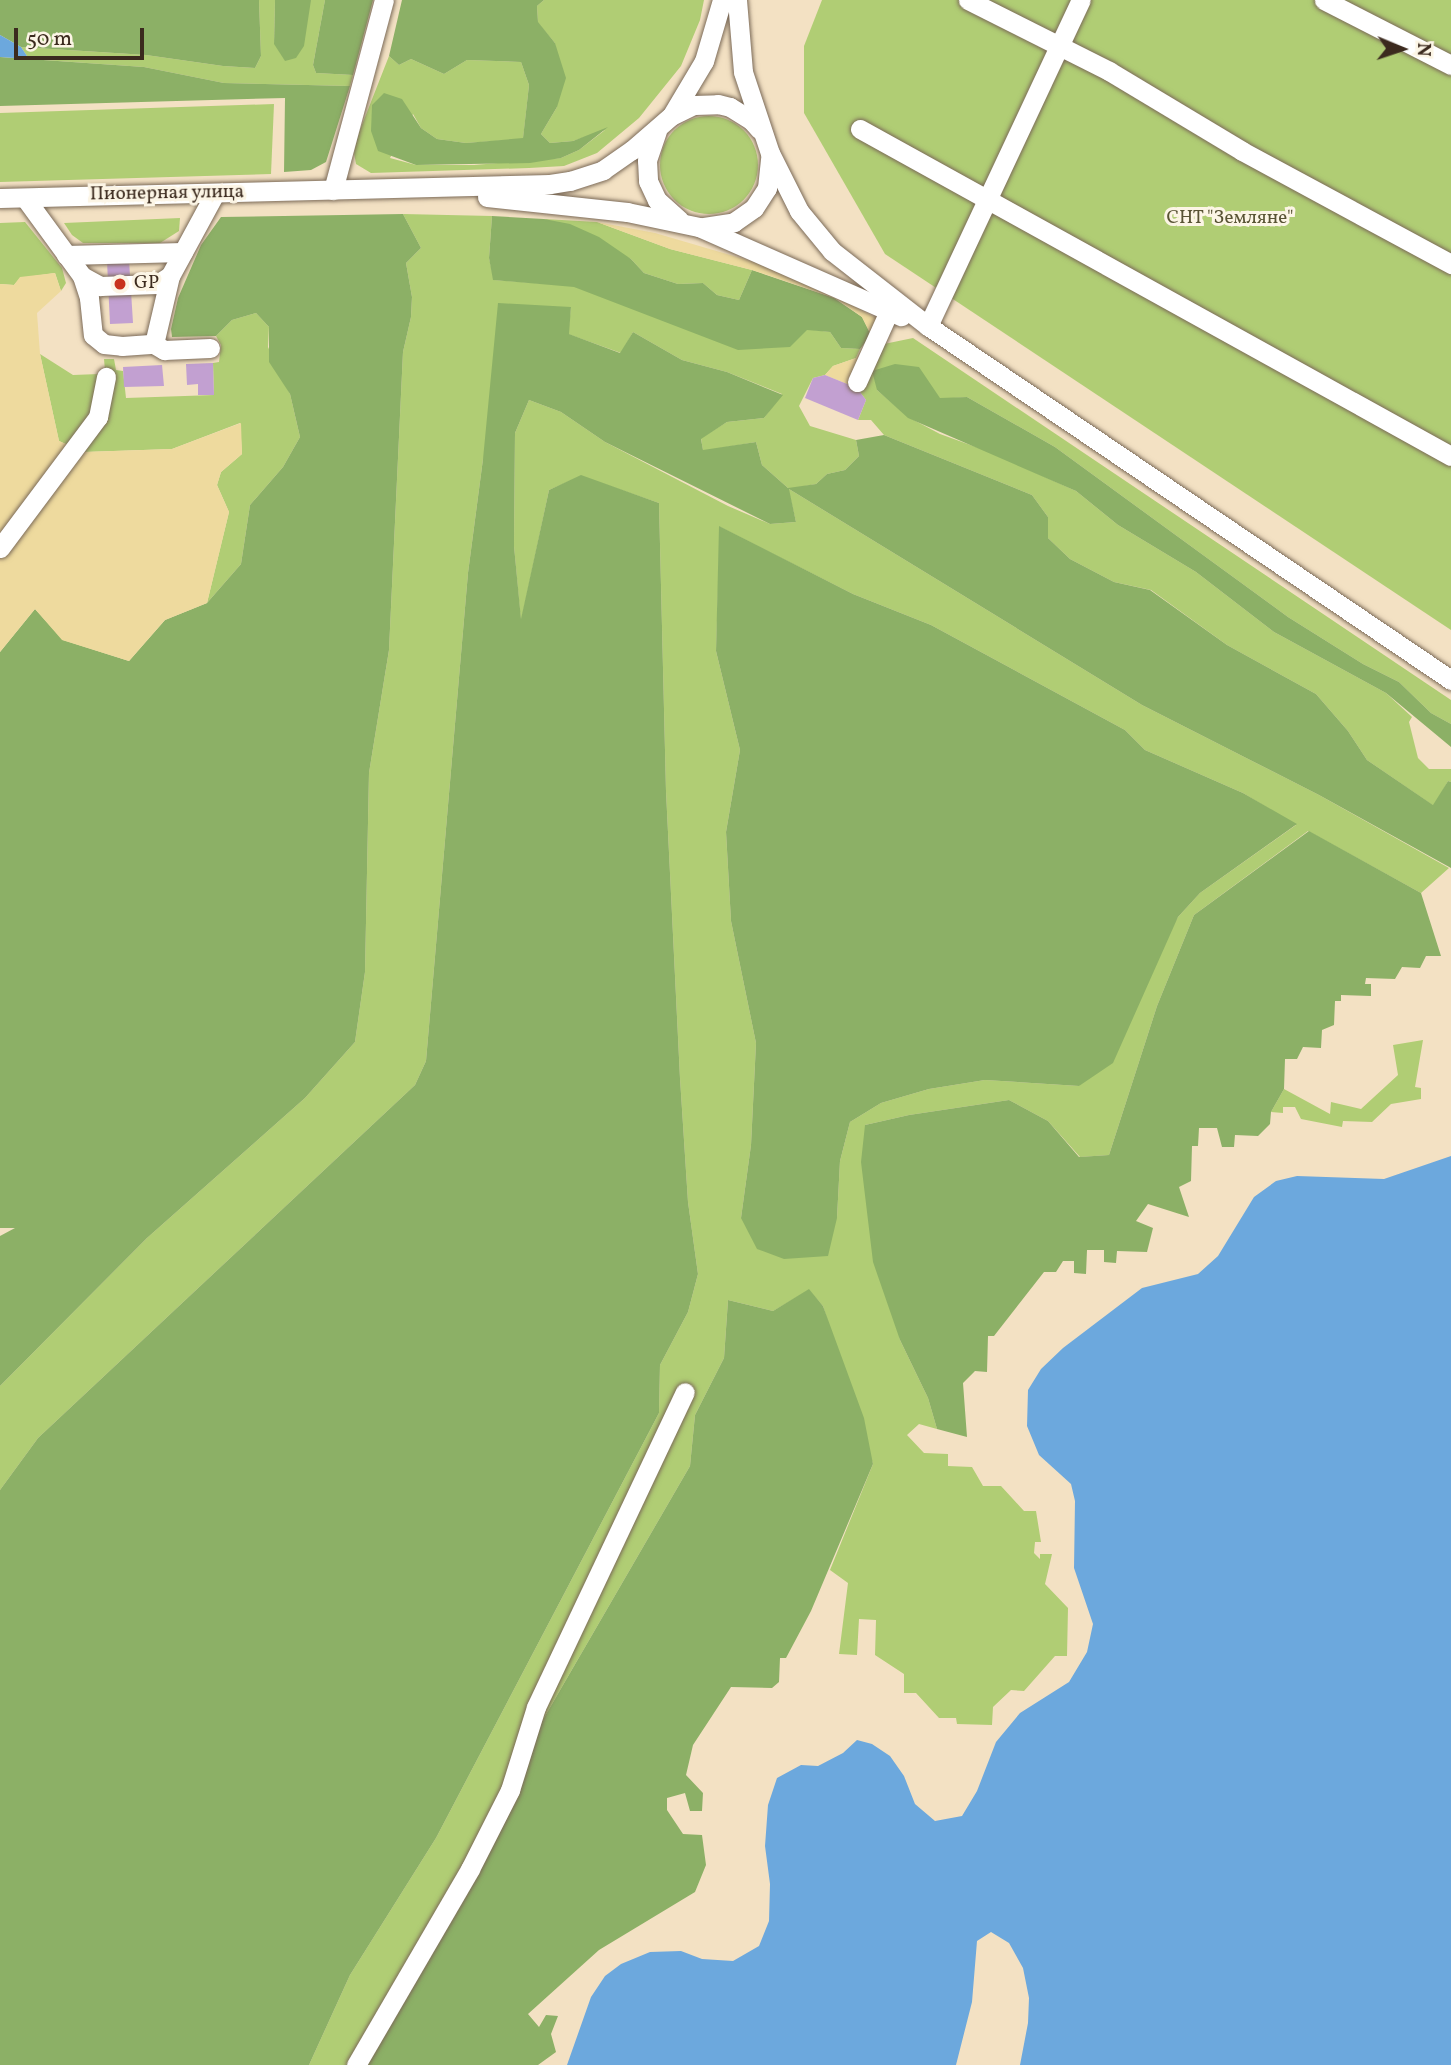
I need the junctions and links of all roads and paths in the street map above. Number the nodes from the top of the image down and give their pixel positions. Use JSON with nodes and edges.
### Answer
{"nodes":[{"id":1,"x":384,"y":0,"type":"edge"},
{"id":2,"x":722,"y":0,"type":"edge"},
{"id":3,"x":737,"y":0,"type":"edge"},
{"id":4,"x":968,"y":0,"type":"edge"},
{"id":5,"x":1082,"y":0,"type":"edge"},
{"id":6,"x":1324,"y":0,"type":"edge"},
{"id":7,"x":1060,"y":47,"type":"junction"},
{"id":8,"x":1451,"y":65,"type":"edge"},
{"id":9,"x":667,"y":119,"type":"junction"},
{"id":10,"x":860,"y":129,"type":"dead end"},
{"id":11,"x":768,"y":146,"type":"junction"},
{"id":12,"x":333,"y":190,"type":"junction"},
{"id":13,"x":412,"y":190,"type":"junction"},
{"id":14,"x":215,"y":193,"type":"junction"},
{"id":15,"x":0,"y":198,"type":"edge"},
{"id":16,"x":25,"y":198,"type":"junction"},
{"id":17,"x":988,"y":200,"type":"junction"},
{"id":18,"x":694,"y":226,"type":"junction"},
{"id":19,"x":183,"y":252,"type":"junction"},
{"id":20,"x":66,"y":255,"type":"junction"},
{"id":21,"x":1451,"y":264,"type":"edge"},
{"id":22,"x":82,"y":276,"type":"junction"},
{"id":23,"x":170,"y":276,"type":"junction"},
{"id":24,"x":889,"y":311,"type":"junction"},
{"id":25,"x":928,"y":326,"type":"junction"},
{"id":26,"x":154,"y":344,"type":"junction"},
{"id":27,"x":211,"y":348,"type":"dead end"},
{"id":28,"x":106,"y":377,"type":"dead end"},
{"id":29,"x":857,"y":382,"type":"dead end"},
{"id":30,"x":1451,"y":456,"type":"edge"},
{"id":31,"x":0,"y":548,"type":"edge"},
{"id":32,"x":1451,"y":680,"type":"edge"},
{"id":33,"x":685,"y":1392,"type":"dead end"},
{"id":34,"x":356,"y":2065,"type":"edge"}],
"edges":[{"from":1,"to":12,"type":"street"},
{"from":2,"to":9,"type":"street"},
{"from":3,"to":11,"type":"street"},
{"from":4,"to":7,"type":"street"},
{"from":5,"to":7,"type":"street"},
{"from":6,"to":8,"type":"street"},
{"from":7,"to":17,"type":"street"},
{"from":7,"to":21,"type":"street"},
{"from":9,"to":11,"type":"street"},
{"from":9,"to":13,"type":"street"},
{"from":9,"to":18,"type":"street"},
{"from":10,"to":17,"type":"street"},
{"from":11,"to":18,"type":"street"},
{"from":11,"to":25,"type":"street"},
{"from":12,"to":13,"type":"street","name":"Пионерная улица"},
{"from":12,"to":14,"type":"street","name":"Пионерная улица"},
{"from":13,"to":18,"type":"street"},
{"from":14,"to":16,"type":"street","name":"Пионерная улица"},
{"from":14,"to":19,"type":"street"},
{"from":15,"to":16,"type":"street","name":"Пионерная улица"},
{"from":16,"to":20,"type":"street"},
{"from":17,"to":25,"type":"street"},
{"from":17,"to":30,"type":"street"},
{"from":18,"to":24,"type":"street"},
{"from":19,"to":20,"type":"street"},
{"from":19,"to":23,"type":"street"},
{"from":20,"to":22,"type":"street"},
{"from":22,"to":23,"type":"street"},
{"from":22,"to":26,"type":"street"},
{"from":23,"to":26,"type":"street"},
{"from":24,"to":25,"type":"street"},
{"from":24,"to":29,"type":"street"},
{"from":25,"to":32,"type":"street"},
{"from":26,"to":27,"type":"street"},
{"from":28,"to":31,"type":"street"},
{"from":33,"to":34,"type":"street"}]}
